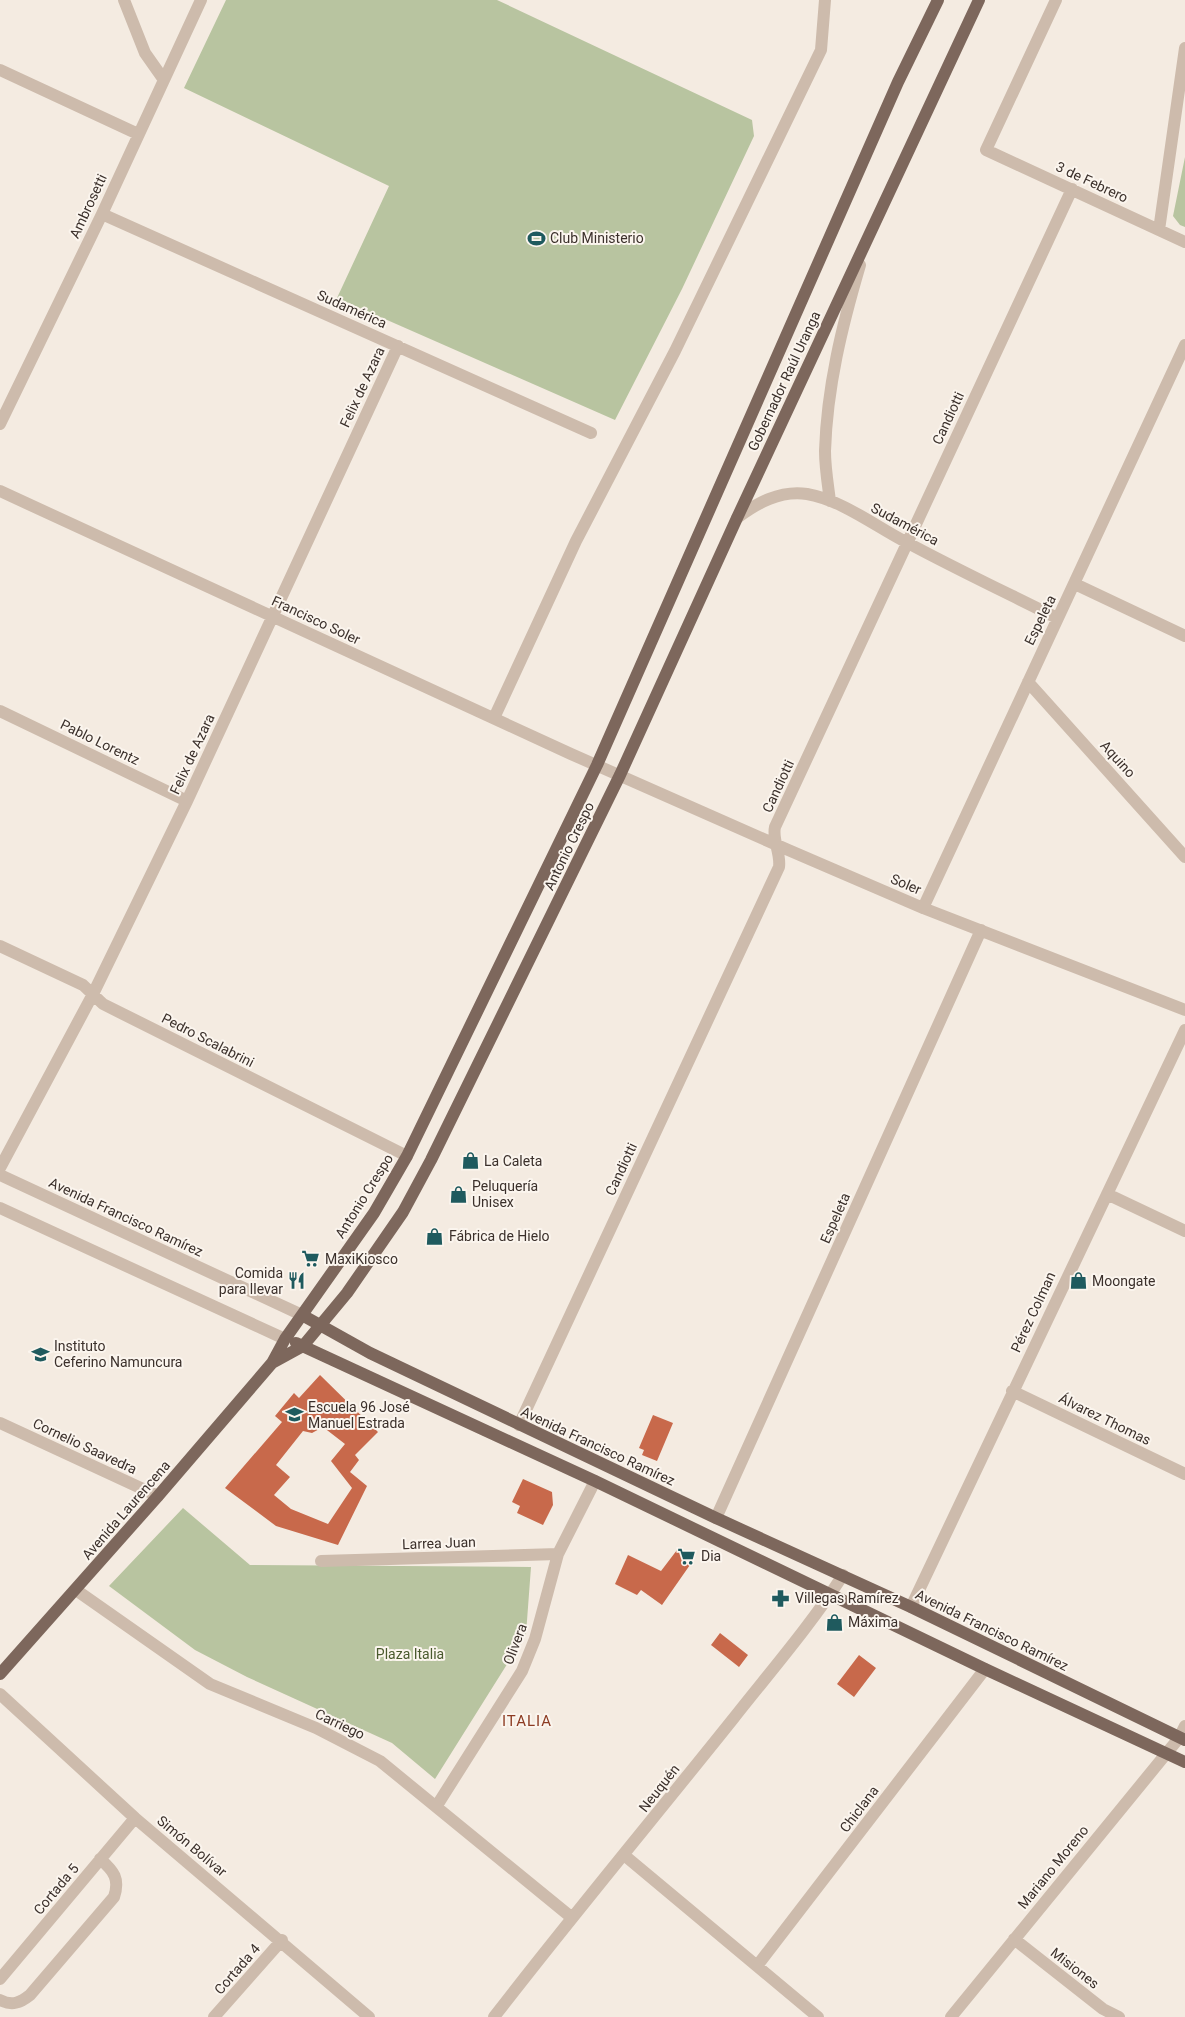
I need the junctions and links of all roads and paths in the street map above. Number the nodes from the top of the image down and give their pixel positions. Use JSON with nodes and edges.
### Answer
{"nodes":[{"id":1,"x":124,"y":0,"type":"edge"},
{"id":2,"x":201,"y":0,"type":"edge"},
{"id":3,"x":825,"y":0,"type":"edge"},
{"id":4,"x":938,"y":0,"type":"edge"},
{"id":5,"x":979,"y":0,"type":"edge"},
{"id":6,"x":1056,"y":0,"type":"edge"},
{"id":7,"x":1185,"y":48,"type":"edge"},
{"id":8,"x":0,"y":70,"type":"edge"},
{"id":9,"x":164,"y":80,"type":"junction"},
{"id":10,"x":138,"y":134,"type":"junction"},
{"id":11,"x":1072,"y":189,"type":"junction"},
{"id":12,"x":102,"y":214,"type":"junction"},
{"id":13,"x":1159,"y":230,"type":"junction"},
{"id":14,"x":867,"y":240,"type":"junction"},
{"id":15,"x":1185,"y":242,"type":"edge"},
{"id":16,"x":398,"y":346,"type":"junction"},
{"id":17,"x":1185,"y":346,"type":"edge"},
{"id":18,"x":0,"y":424,"type":"edge"},
{"id":19,"x":590,"y":433,"type":"dead end"},
{"id":20,"x":0,"y":491,"type":"edge"},
{"id":21,"x":830,"y":501,"type":"junction"},
{"id":22,"x":737,"y":518,"type":"junction"},
{"id":23,"x":907,"y":543,"type":"junction"},
{"id":24,"x":1076,"y":584,"type":"junction"},
{"id":25,"x":273,"y":617,"type":"junction"},
{"id":26,"x":1057,"y":618,"type":"junction"},
{"id":27,"x":1185,"y":636,"type":"edge"},
{"id":28,"x":1028,"y":682,"type":"junction"},
{"id":29,"x":0,"y":711,"type":"edge"},
{"id":30,"x":494,"y":718,"type":"junction"},
{"id":31,"x":596,"y":765,"type":"junction"},
{"id":32,"x":620,"y":775,"type":"junction"},
{"id":33,"x":187,"y":801,"type":"junction"},
{"id":34,"x":776,"y":844,"type":"junction"},
{"id":35,"x":1185,"y":857,"type":"edge"},
{"id":36,"x":923,"y":908,"type":"junction"},
{"id":37,"x":981,"y":930,"type":"junction"},
{"id":38,"x":0,"y":946,"type":"edge"},
{"id":39,"x":93,"y":994,"type":"junction"},
{"id":40,"x":1185,"y":1010,"type":"edge"},
{"id":41,"x":1185,"y":1030,"type":"edge"},
{"id":42,"x":407,"y":1156,"type":"junction"},
{"id":43,"x":0,"y":1168,"type":"edge"},
{"id":44,"x":0,"y":1175,"type":"edge"},
{"id":45,"x":1107,"y":1194,"type":"junction"},
{"id":46,"x":0,"y":1208,"type":"edge"},
{"id":47,"x":1185,"y":1231,"type":"edge"},
{"id":48,"x":302,"y":1315,"type":"junction"},
{"id":49,"x":320,"y":1326,"type":"junction"},
{"id":50,"x":285,"y":1339,"type":"junction"},
{"id":51,"x":304,"y":1346,"type":"junction"},
{"id":52,"x":272,"y":1362,"type":"junction"},
{"id":53,"x":1012,"y":1390,"type":"junction"},
{"id":54,"x":0,"y":1423,"type":"edge"},
{"id":55,"x":519,"y":1425,"type":"junction"},
{"id":56,"x":1185,"y":1474,"type":"edge"},
{"id":57,"x":595,"y":1481,"type":"junction"},
{"id":58,"x":158,"y":1496,"type":"junction"},
{"id":59,"x":716,"y":1518,"type":"junction"},
{"id":60,"x":558,"y":1554,"type":"junction"},
{"id":61,"x":321,"y":1562,"type":"dead end"},
{"id":62,"x":843,"y":1575,"type":"junction"},
{"id":63,"x":76,"y":1590,"type":"junction"},
{"id":64,"x":831,"y":1594,"type":"junction"},
{"id":65,"x":911,"y":1607,"type":"junction"},
{"id":66,"x":985,"y":1669,"type":"junction"},
{"id":67,"x":0,"y":1674,"type":"edge"},
{"id":68,"x":0,"y":1694,"type":"edge"},
{"id":69,"x":1183,"y":1735,"type":"edge"},
{"id":70,"x":1167,"y":1753,"type":"junction"},
{"id":71,"x":1185,"y":1762,"type":"edge"},
{"id":72,"x":436,"y":1807,"type":"junction"},
{"id":73,"x":135,"y":1818,"type":"junction"},
{"id":74,"x":624,"y":1855,"type":"junction"},
{"id":75,"x":100,"y":1859,"type":"junction"},
{"id":76,"x":571,"y":1917,"type":"junction"},
{"id":77,"x":1014,"y":1939,"type":"junction"},
{"id":78,"x":282,"y":1940,"type":"junction"},
{"id":79,"x":757,"y":1966,"type":"junction"},
{"id":80,"x":0,"y":1979,"type":"edge"},
{"id":81,"x":0,"y":2000,"type":"edge"},
{"id":82,"x":214,"y":2017,"type":"edge"},
{"id":83,"x":369,"y":2017,"type":"edge"},
{"id":84,"x":494,"y":2017,"type":"edge"},
{"id":85,"x":818,"y":2017,"type":"edge"},
{"id":86,"x":951,"y":2017,"type":"edge"},
{"id":87,"x":1119,"y":2017,"type":"edge"}],
"edges":[{"from":1,"to":9,"type":"street"},
{"from":2,"to":9,"type":"street","name":"Ambrosetti"},
{"from":3,"to":30,"type":"street"},
{"from":4,"to":31,"type":"main road","name":"Gobernador Raúl Uranga"},
{"from":5,"to":14,"type":"main road","name":"Gobernador Raúl Uranga"},
{"from":6,"to":11,"type":"street","name":"3 de Febrero"},
{"from":7,"to":13,"type":"street"},
{"from":8,"to":10,"type":"street"},
{"from":9,"to":10,"type":"street","name":"Ambrosetti"},
{"from":10,"to":12,"type":"street","name":"Ambrosetti"},
{"from":11,"to":13,"type":"street","name":"3 de Febrero"},
{"from":11,"to":23,"type":"street","name":"Candiotti"},
{"from":12,"to":16,"type":"street","name":"Sudamérica"},
{"from":12,"to":18,"type":"street","name":"Ambrosetti"},
{"from":13,"to":15,"type":"street","name":"3 de Febrero"},
{"from":14,"to":21,"type":"street"},
{"from":14,"to":22,"type":"main road","name":"Gobernador Raúl Uranga"},
{"from":16,"to":19,"type":"street","name":"Sudamérica"},
{"from":16,"to":25,"type":"street","name":"Felix de Azara"},
{"from":17,"to":24,"type":"street","name":"Espeleta"},
{"from":20,"to":25,"type":"street","name":"Francisco Soler"},
{"from":21,"to":22,"type":"street","name":"Sudamérica"},
{"from":21,"to":23,"type":"street","name":"Sudamérica"},
{"from":22,"to":32,"type":"main road","name":"Gobernador Raúl Uranga"},
{"from":23,"to":26,"type":"street","name":"Sudamérica"},
{"from":23,"to":34,"type":"street","name":"Candiotti"},
{"from":24,"to":26,"type":"street","name":"Espeleta"},
{"from":24,"to":27,"type":"street"},
{"from":25,"to":30,"type":"street","name":"Francisco Soler"},
{"from":25,"to":33,"type":"street","name":"Felix de Azara"},
{"from":26,"to":28,"type":"street","name":"Espeleta"},
{"from":28,"to":35,"type":"street","name":"Aquino"},
{"from":28,"to":36,"type":"street","name":"Espeleta"},
{"from":29,"to":33,"type":"street","name":"Pablo Lorentz"},
{"from":30,"to":31,"type":"street","name":"Francisco Soler"},
{"from":31,"to":32,"type":"street","name":"Francisco Soler"},
{"from":31,"to":42,"type":"main road","name":"Antonio Crespo"},
{"from":32,"to":34,"type":"street","name":"Soler"},
{"from":32,"to":49,"type":"main road","name":"Antonio Crespo"},
{"from":33,"to":39,"type":"street","name":"Felix de Azara"},
{"from":34,"to":36,"type":"street","name":"Soler"},
{"from":34,"to":55,"type":"street","name":"Candiotti"},
{"from":36,"to":37,"type":"street","name":"Soler"},
{"from":37,"to":40,"type":"street","name":"Soler"},
{"from":37,"to":59,"type":"street","name":"Espeleta"},
{"from":38,"to":39,"type":"street","name":"Pedro Scalabrini"},
{"from":39,"to":42,"type":"street","name":"Pedro Scalabrini"},
{"from":39,"to":43,"type":"street","name":"Felix de Azara"},
{"from":41,"to":45,"type":"street","name":"Pérez Colman"},
{"from":42,"to":48,"type":"main road","name":"Antonio Crespo"},
{"from":44,"to":48,"type":"street","name":"Avenida Francisco Ramírez"},
{"from":45,"to":47,"type":"street"},
{"from":45,"to":53,"type":"street","name":"Pérez Colman"},
{"from":46,"to":50,"type":"street"},
{"from":48,"to":49,"type":"main road","name":"Avenida Francisco Ramírez"},
{"from":48,"to":50,"type":"main road","name":"Antonio Crespo"},
{"from":49,"to":51,"type":"main road","name":"Antonio Crespo"},
{"from":49,"to":55,"type":"main road","name":"Avenida Francisco Ramírez"},
{"from":50,"to":51,"type":"main road"},
{"from":50,"to":52,"type":"main road","name":"Antonio Crespo"},
{"from":51,"to":52,"type":"main road","name":"Antonio Crespo"},
{"from":51,"to":57,"type":"main road"},
{"from":52,"to":58,"type":"main road","name":"Avenida Laurencena"},
{"from":53,"to":56,"type":"street","name":"Álvarez Thomas"},
{"from":53,"to":65,"type":"street","name":"Pérez Colman"},
{"from":54,"to":58,"type":"street","name":"Cornelio Saavedra"},
{"from":55,"to":59,"type":"main road","name":"Avenida Francisco Ramírez"},
{"from":57,"to":60,"type":"street","name":"Olivera"},
{"from":57,"to":64,"type":"main road"},
{"from":58,"to":63,"type":"main road","name":"Avenida Laurencena"},
{"from":59,"to":62,"type":"main road","name":"Avenida Francisco Ramírez"},
{"from":60,"to":61,"type":"street","name":"Larrea Juan"},
{"from":60,"to":72,"type":"street","name":"Olivera"},
{"from":62,"to":64,"type":"street","name":"Neuquén"},
{"from":62,"to":65,"type":"main road","name":"Avenida Francisco Ramírez"},
{"from":63,"to":67,"type":"main road","name":"Avenida Laurencena"},
{"from":63,"to":72,"type":"street","name":"Carriego"},
{"from":64,"to":66,"type":"main road"},
{"from":64,"to":74,"type":"street","name":"Neuquén"},
{"from":65,"to":69,"type":"main road","name":"Avenida Francisco Ramírez"},
{"from":66,"to":70,"type":"main road"},
{"from":66,"to":79,"type":"street","name":"Chiclana"},
{"from":68,"to":73,"type":"street","name":"Simón Bolívar"},
{"from":69,"to":70,"type":"street","name":"Mariano Moreno"},
{"from":70,"to":71,"type":"main road"},
{"from":70,"to":77,"type":"street","name":"Mariano Moreno"},
{"from":72,"to":76,"type":"street","name":"Carriego"},
{"from":73,"to":75,"type":"street","name":"Cortada 5"},
{"from":73,"to":78,"type":"street","name":"Simón Bolívar"},
{"from":74,"to":76,"type":"street","name":"Neuquén"},
{"from":74,"to":79,"type":"street"},
{"from":75,"to":80,"type":"street","name":"Cortada 5"},
{"from":75,"to":81,"type":"street"},
{"from":76,"to":84,"type":"street","name":"Neuquén"},
{"from":77,"to":86,"type":"street","name":"Mariano Moreno"},
{"from":77,"to":87,"type":"street","name":"Misiones"},
{"from":78,"to":82,"type":"street","name":"Cortada 4"},
{"from":78,"to":83,"type":"street","name":"Simón Bolívar"},
{"from":79,"to":85,"type":"street"}]}
